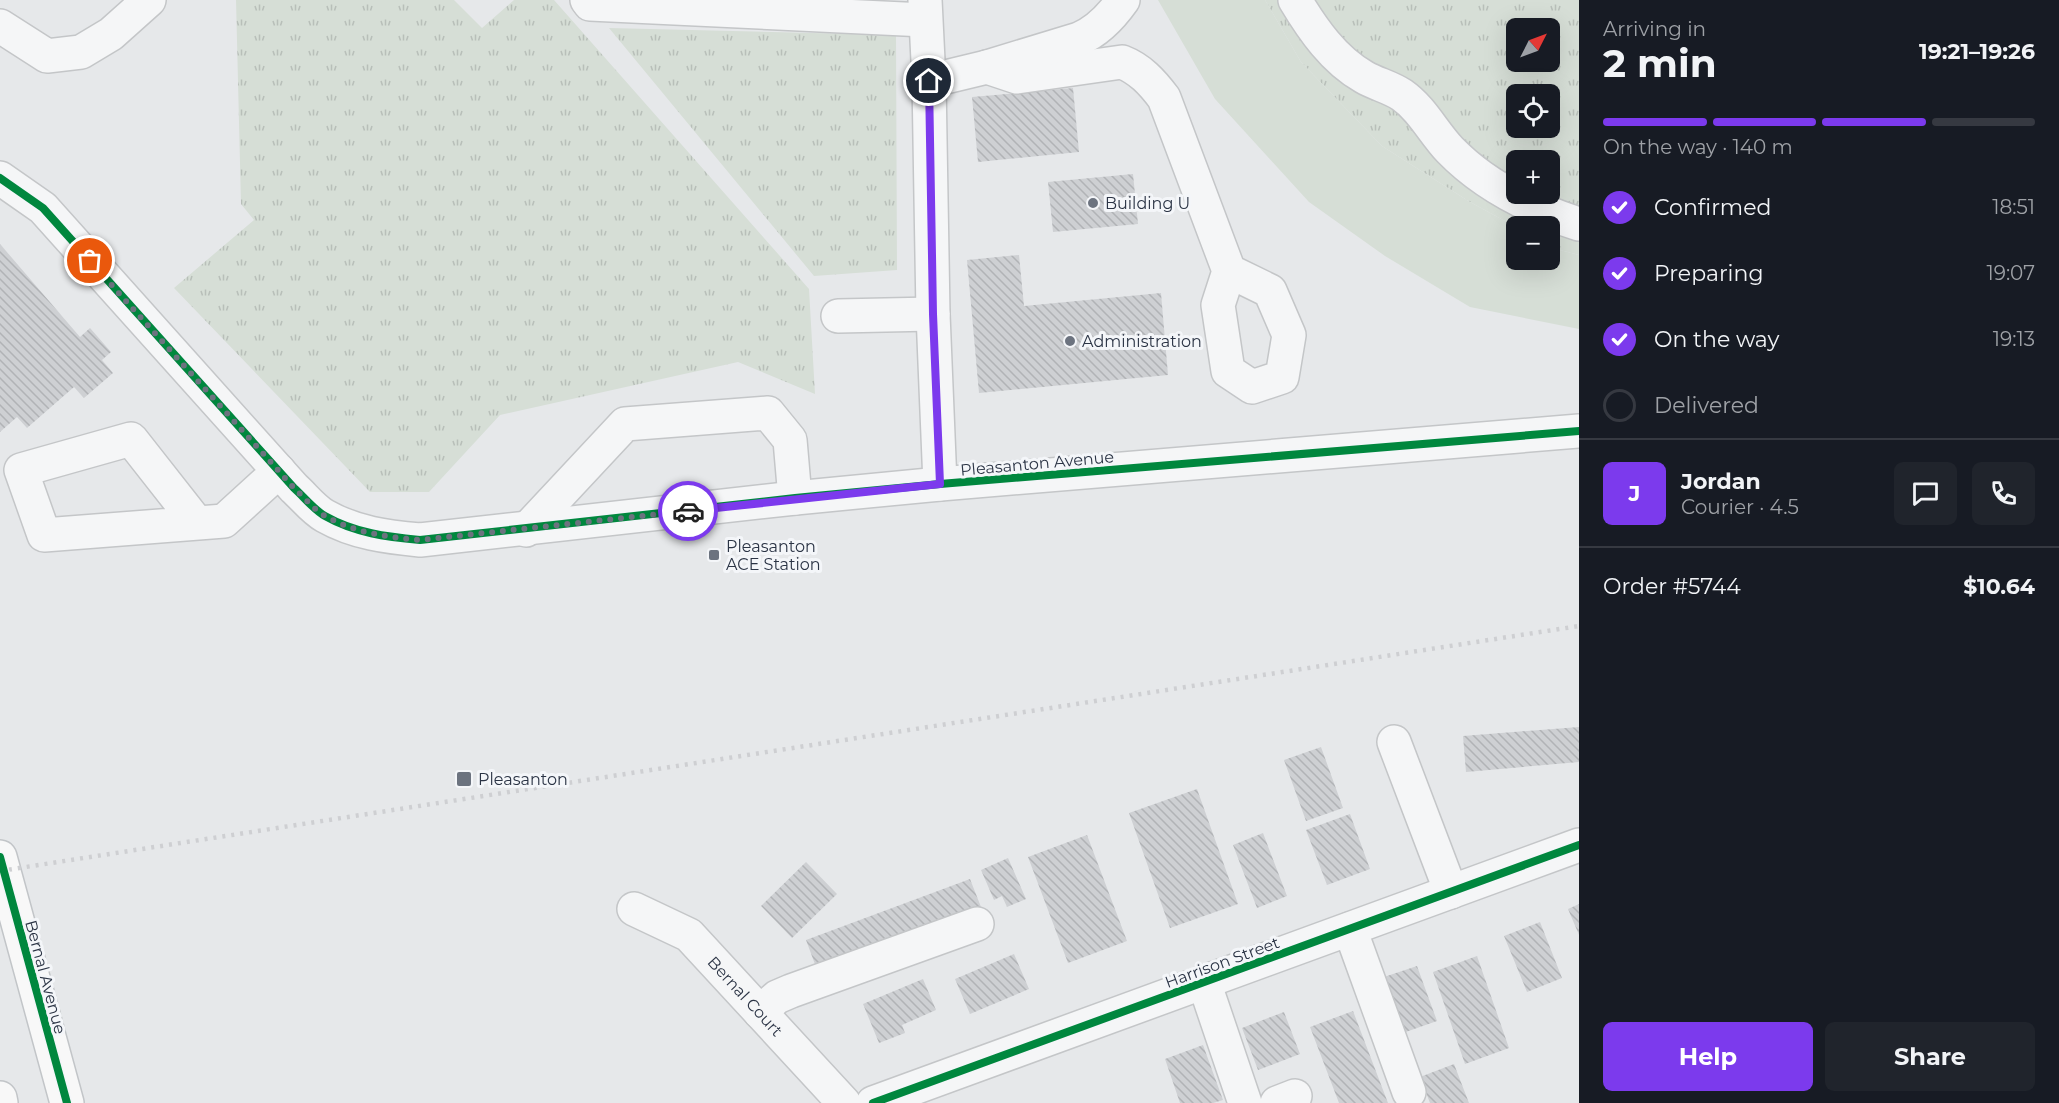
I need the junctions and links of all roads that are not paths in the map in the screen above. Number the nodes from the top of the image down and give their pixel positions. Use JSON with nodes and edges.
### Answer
{"nodes":[{"id":1,"x":149,"y":0,"type":"edge"},
{"id":2,"x":587,"y":0,"type":"edge"},
{"id":3,"x":1123,"y":0,"type":"edge"},
{"id":4,"x":1295,"y":0,"type":"edge"},
{"id":5,"x":925,"y":10,"type":"edge"},
{"id":6,"x":0,"y":26,"type":"edge"},
{"id":7,"x":987,"y":67,"type":"junction"},
{"id":8,"x":929,"y":81,"type":"junction"},
{"id":9,"x":0,"y":178,"type":"edge"},
{"id":10,"x":1579,"y":224,"type":"edge"},
{"id":11,"x":1229,"y":271,"type":"dead end"},
{"id":12,"x":933,"y":314,"type":"junction"},
{"id":13,"x":838,"y":316,"type":"dead end"},
{"id":14,"x":1579,"y":430,"type":"edge"},
{"id":15,"x":279,"y":471,"type":"junction"},
{"id":16,"x":940,"y":484,"type":"junction"},
{"id":17,"x":795,"y":498,"type":"junction"},
{"id":18,"x":197,"y":523,"type":"junction"},
{"id":19,"x":526,"y":530,"type":"junction"},
{"id":20,"x":1394,"y":742,"type":"dead end"},
{"id":21,"x":1579,"y":845,"type":"edge"},
{"id":22,"x":0,"y":857,"type":"edge"},
{"id":23,"x":1451,"y":892,"type":"junction"},
{"id":24,"x":634,"y":909,"type":"dead end"},
{"id":25,"x":977,"y":924,"type":"dead end"},
{"id":26,"x":1350,"y":929,"type":"junction"},
{"id":27,"x":1204,"y":982,"type":"junction"},
{"id":28,"x":760,"y":1012,"type":"junction"},
{"id":29,"x":1409,"y":1092,"type":"dead end"},
{"id":30,"x":0,"y":1098,"type":"edge"},
{"id":31,"x":2,"y":1103,"type":"edge"},
{"id":32,"x":67,"y":1103,"type":"edge"},
{"id":33,"x":844,"y":1103,"type":"edge"},
{"id":34,"x":873,"y":1103,"type":"edge"},
{"id":35,"x":1245,"y":1103,"type":"edge"}],
"edges":[{"from":1,"to":6,"type":"street"},
{"from":2,"to":5,"type":"street"},
{"from":3,"to":7,"type":"street"},
{"from":4,"to":10,"type":"street"},
{"from":5,"to":8,"type":"street"},
{"from":7,"to":8,"type":"street"},
{"from":7,"to":11,"type":"street"},
{"from":8,"to":12,"type":"street"},
{"from":9,"to":15,"type":"street","name":"Pleasanton Avenue"},
{"from":12,"to":13,"type":"street"},
{"from":12,"to":16,"type":"street"},
{"from":14,"to":16,"type":"street","name":"Pleasanton Avenue"},
{"from":15,"to":18,"type":"street"},
{"from":15,"to":19,"type":"street","name":"Pleasanton Avenue"},
{"from":16,"to":17,"type":"street","name":"Pleasanton Avenue"},
{"from":17,"to":19,"type":"street","name":"Pleasanton Avenue"},
{"from":17,"to":19,"type":"street"},
{"from":18,"to":18,"type":"street"},
{"from":20,"to":23,"type":"street"},
{"from":21,"to":23,"type":"street","name":"Harrison Street"},
{"from":22,"to":32,"type":"main road","name":"Bernal Avenue"},
{"from":23,"to":26,"type":"street","name":"Harrison Street"},
{"from":24,"to":28,"type":"street","name":"Bernal Court"},
{"from":25,"to":28,"type":"street"},
{"from":26,"to":27,"type":"street","name":"Harrison Street"},
{"from":26,"to":29,"type":"street"},
{"from":27,"to":34,"type":"street","name":"Harrison Street"},
{"from":27,"to":35,"type":"street"},
{"from":28,"to":33,"type":"street","name":"Bernal Court"},
{"from":30,"to":31,"type":"main road"}]}
